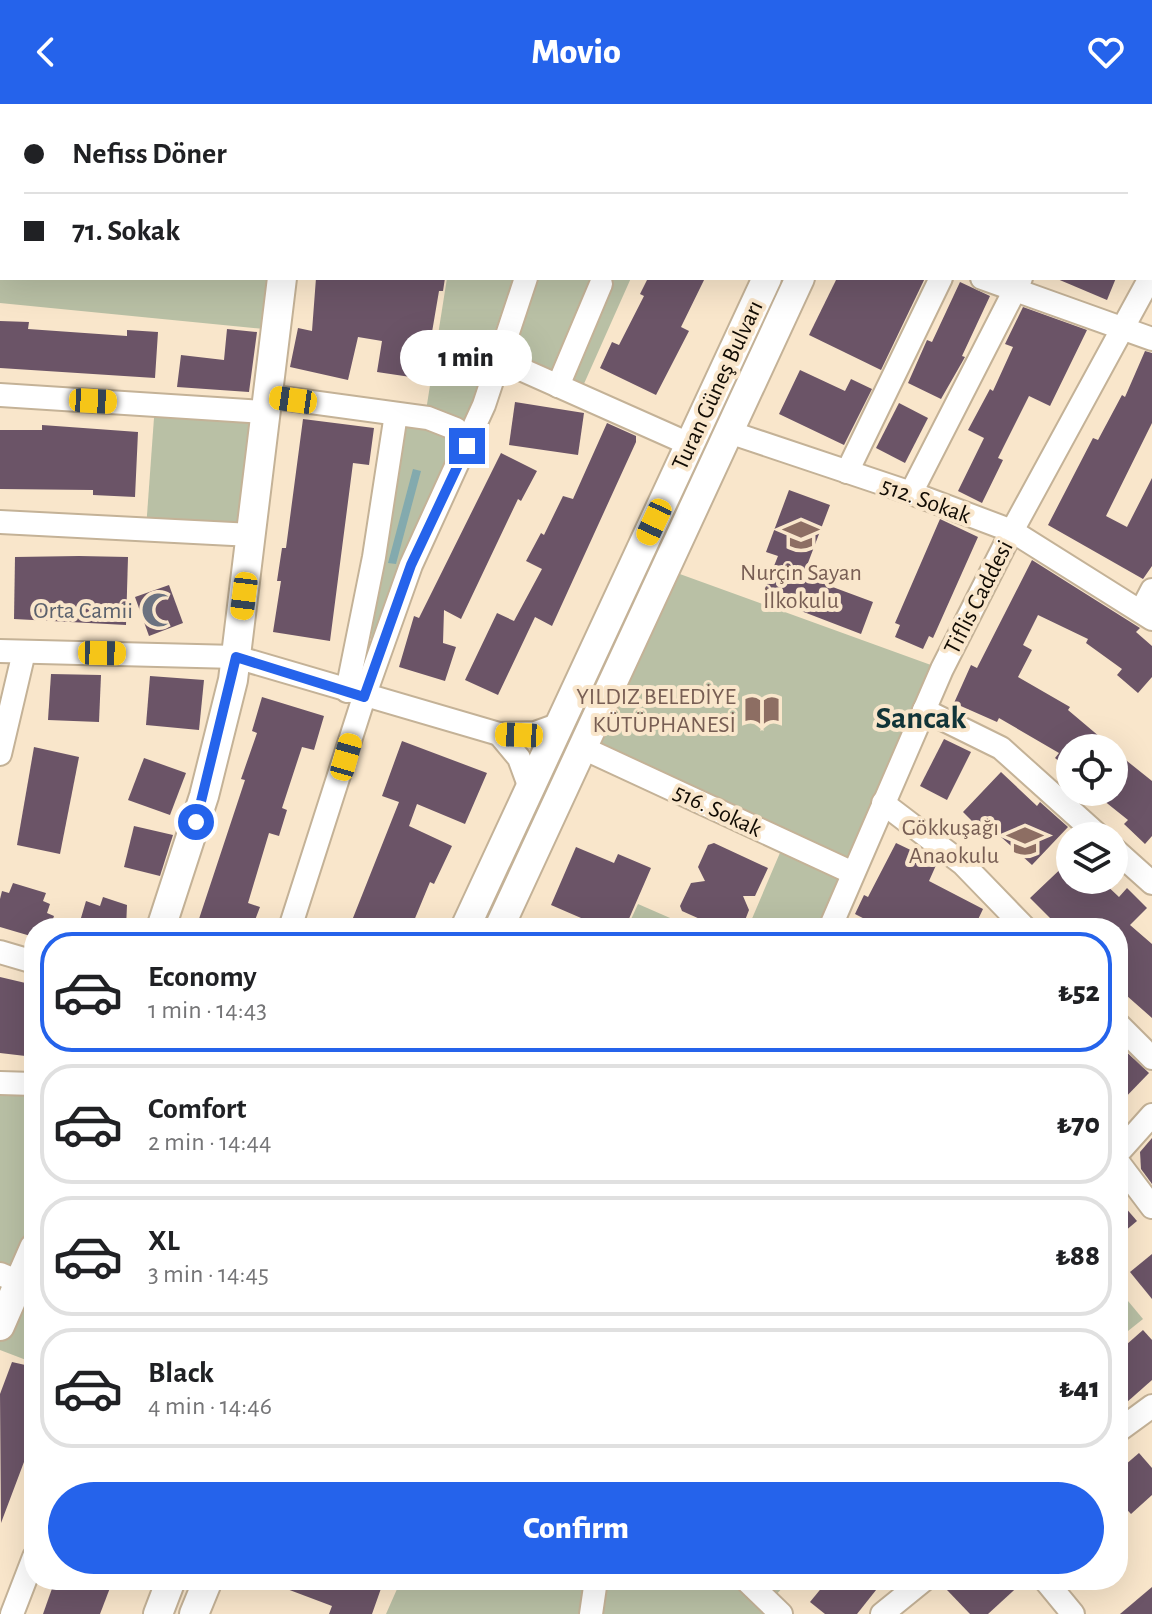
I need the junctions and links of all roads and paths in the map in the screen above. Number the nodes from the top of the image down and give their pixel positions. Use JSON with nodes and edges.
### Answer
{"nodes":[{"id":1,"x":282,"y":280,"type":"edge"},
{"id":2,"x":525,"y":280,"type":"edge"},
{"id":3,"x":766,"y":280,"type":"edge"},
{"id":4,"x":799,"y":280,"type":"edge"},
{"id":5,"x":940,"y":280,"type":"edge"},
{"id":6,"x":994,"y":280,"type":"edge"},
{"id":7,"x":1149,"y":280,"type":"edge"},
{"id":8,"x":601,"y":284,"type":"dead end"},
{"id":9,"x":1018,"y":284,"type":"edge"},
{"id":10,"x":1123,"y":328,"type":"junction"},
{"id":11,"x":1152,"y":339,"type":"edge"},
{"id":12,"x":498,"y":359,"type":"junction"},
{"id":13,"x":558,"y":386,"type":"junction"},
{"id":14,"x":0,"y":395,"type":"edge"},
{"id":15,"x":266,"y":404,"type":"junction"},
{"id":16,"x":396,"y":414,"type":"junction"},
{"id":17,"x":729,"y":432,"type":"junction"},
{"id":18,"x":689,"y":444,"type":"junction"},
{"id":19,"x":467,"y":446,"type":"junction"},
{"id":20,"x":847,"y":472,"type":"junction"},
{"id":21,"x":911,"y":493,"type":"junction"},
{"id":22,"x":0,"y":522,"type":"edge"},
{"id":23,"x":1012,"y":531,"type":"junction"},
{"id":24,"x":252,"y":535,"type":"junction"},
{"id":25,"x":1152,"y":590,"type":"edge"},
{"id":26,"x":1146,"y":615,"type":"edge"},
{"id":27,"x":0,"y":651,"type":"edge"},
{"id":28,"x":24,"y":652,"type":"junction"},
{"id":29,"x":236,"y":657,"type":"junction"},
{"id":30,"x":355,"y":694,"type":"junction"},
{"id":31,"x":924,"y":710,"type":"junction"},
{"id":32,"x":560,"y":724,"type":"junction"},
{"id":33,"x":499,"y":734,"type":"junction"},
{"id":34,"x":583,"y":748,"type":"junction"},
{"id":35,"x":0,"y":754,"type":"edge"},
{"id":36,"x":530,"y":788,"type":"junction"},
{"id":37,"x":883,"y":803,"type":"junction"},
{"id":38,"x":1083,"y":822,"type":"edge"},
{"id":39,"x":1128,"y":862,"type":"edge"},
{"id":40,"x":853,"y":873,"type":"junction"},
{"id":41,"x":1152,"y":883,"type":"edge"},
{"id":42,"x":164,"y":918,"type":"edge"},
{"id":43,"x":293,"y":918,"type":"edge"},
{"id":44,"x":470,"y":918,"type":"edge"},
{"id":45,"x":504,"y":918,"type":"edge"},
{"id":46,"x":834,"y":918,"type":"edge"},
{"id":47,"x":1015,"y":918,"type":"edge"},
{"id":48,"x":0,"y":952,"type":"edge"},
{"id":49,"x":24,"y":959,"type":"edge"},
{"id":50,"x":1128,"y":1034,"type":"edge"},
{"id":51,"x":1152,"y":1058,"type":"edge"},
{"id":52,"x":0,"y":1083,"type":"edge"},
{"id":53,"x":24,"y":1084,"type":"edge"},
{"id":54,"x":1152,"y":1115,"type":"edge"},
{"id":55,"x":1128,"y":1142,"type":"edge"},
{"id":56,"x":1128,"y":1175,"type":"edge"},
{"id":57,"x":1152,"y":1207,"type":"edge"},
{"id":58,"x":22,"y":1270,"type":"edge"},
{"id":59,"x":0,"y":1326,"type":"edge"},
{"id":60,"x":1152,"y":1406,"type":"edge"},
{"id":61,"x":1128,"y":1424,"type":"edge"},
{"id":62,"x":24,"y":1583,"type":"edge"},
{"id":63,"x":167,"y":1590,"type":"edge"},
{"id":64,"x":204,"y":1590,"type":"edge"},
{"id":65,"x":595,"y":1590,"type":"edge"},
{"id":66,"x":756,"y":1590,"type":"edge"},
{"id":67,"x":912,"y":1590,"type":"edge"},
{"id":68,"x":1053,"y":1590,"type":"edge"},
{"id":69,"x":12,"y":1614,"type":"edge"},
{"id":70,"x":158,"y":1614,"type":"edge"},
{"id":71,"x":194,"y":1614,"type":"edge"},
{"id":72,"x":591,"y":1614,"type":"edge"},
{"id":73,"x":781,"y":1614,"type":"edge"},
{"id":74,"x":882,"y":1614,"type":"edge"},
{"id":75,"x":1073,"y":1614,"type":"edge"}],
"edges":[{"from":1,"to":15,"type":"main road"},
{"from":2,"to":12,"type":"street"},
{"from":3,"to":18,"type":"main road","name":"Turan Güneş Bulvarı"},
{"from":4,"to":17,"type":"main road","name":"Turan Güneş Bulvarı"},
{"from":5,"to":20,"type":"street"},
{"from":6,"to":9,"type":"street"},
{"from":7,"to":10,"type":"street","name":"Tiflis Caddesi"},
{"from":8,"to":13,"type":"street"},
{"from":9,"to":10,"type":"street"},
{"from":9,"to":21,"type":"street"},
{"from":10,"to":11,"type":"street"},
{"from":10,"to":23,"type":"street","name":"Tiflis Caddesi"},
{"from":12,"to":13,"type":"street"},
{"from":12,"to":19,"type":"street"},
{"from":13,"to":18,"type":"street"},
{"from":14,"to":15,"type":"street"},
{"from":15,"to":16,"type":"street"},
{"from":15,"to":24,"type":"main road"},
{"from":16,"to":19,"type":"street"},
{"from":16,"to":30,"type":"street"},
{"from":17,"to":20,"type":"street","name":"512. Sokak"},
{"from":17,"to":34,"type":"main road","name":"Turan Güneş Bulvarı"},
{"from":18,"to":32,"type":"main road","name":"Turan Güneş Bulvarı"},
{"from":19,"to":30,"type":"street"},
{"from":20,"to":21,"type":"street","name":"512. Sokak"},
{"from":21,"to":23,"type":"street","name":"512. Sokak"},
{"from":22,"to":24,"type":"street"},
{"from":23,"to":26,"type":"street","name":"512. Sokak"},
{"from":23,"to":31,"type":"street","name":"Tiflis Caddesi"},
{"from":24,"to":29,"type":"main road"},
{"from":25,"to":26,"type":"street"},
{"from":27,"to":28,"type":"street"},
{"from":28,"to":29,"type":"street"},
{"from":28,"to":35,"type":"street"},
{"from":29,"to":30,"type":"street"},
{"from":29,"to":42,"type":"main road"},
{"from":30,"to":33,"type":"street"},
{"from":30,"to":43,"type":"street"},
{"from":31,"to":37,"type":"street","name":"Tiflis Caddesi"},
{"from":31,"to":38,"type":"street"},
{"from":32,"to":33,"type":"street"},
{"from":32,"to":36,"type":"main road","name":"Turan Güneş Bulvarı"},
{"from":33,"to":36,"type":"street"},
{"from":34,"to":40,"type":"street","name":"516. Sokak"},
{"from":34,"to":45,"type":"main road","name":"Turan Güneş Bulvarı"},
{"from":36,"to":44,"type":"main road","name":"Turan Güneş Bulvarı"},
{"from":37,"to":40,"type":"street","name":"Tiflis Caddesi"},
{"from":37,"to":47,"type":"street"},
{"from":39,"to":41,"type":"street"},
{"from":40,"to":46,"type":"street","name":"Tiflis Caddesi"},
{"from":48,"to":49,"type":"street"},
{"from":50,"to":51,"type":"street"},
{"from":52,"to":53,"type":"street"},
{"from":54,"to":55,"type":"street"},
{"from":56,"to":57,"type":"street"},
{"from":58,"to":59,"type":"main road"},
{"from":60,"to":61,"type":"street"},
{"from":62,"to":69,"type":"street"},
{"from":63,"to":70,"type":"main road"},
{"from":64,"to":71,"type":"main road"},
{"from":65,"to":72,"type":"street"},
{"from":66,"to":73,"type":"street"},
{"from":67,"to":74,"type":"street"},
{"from":68,"to":75,"type":"street"}]}
